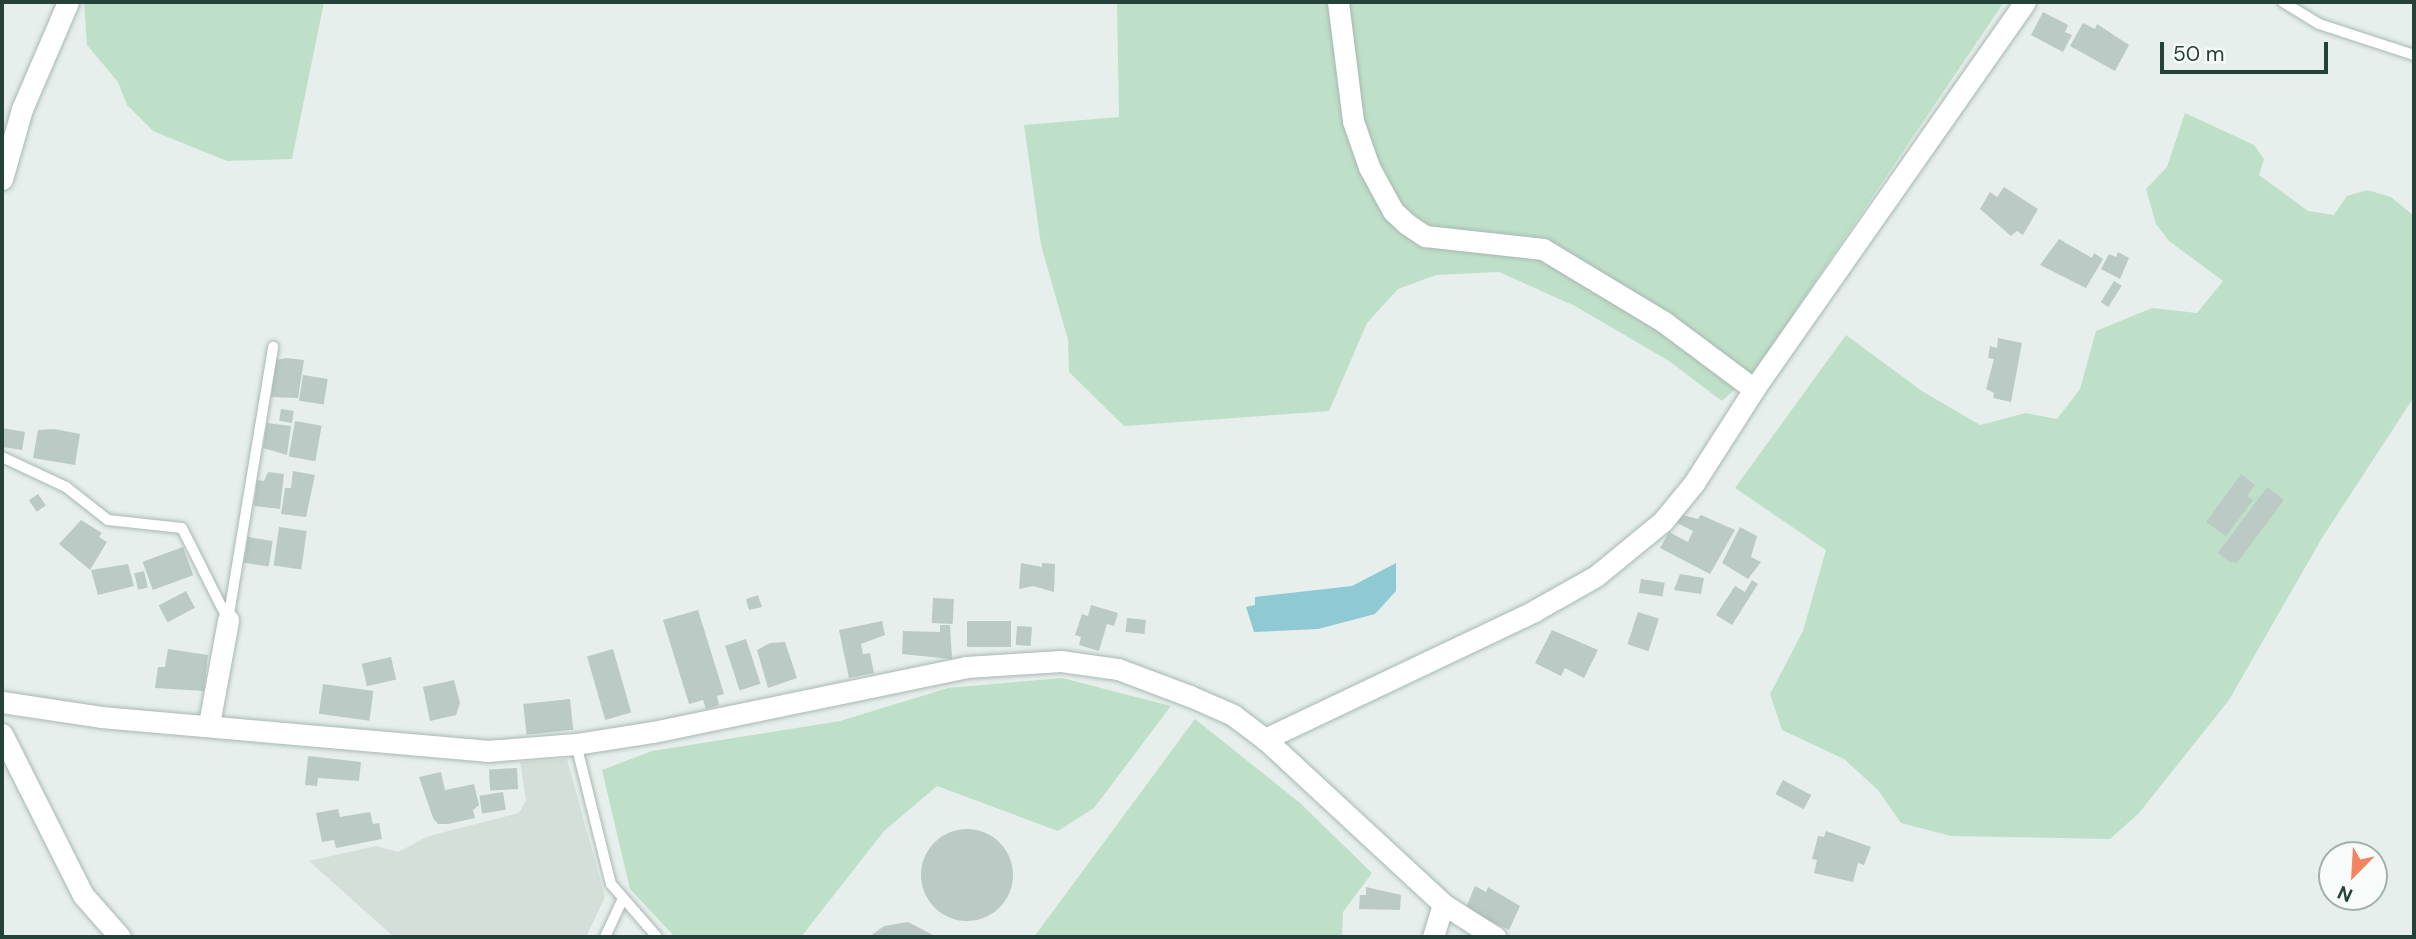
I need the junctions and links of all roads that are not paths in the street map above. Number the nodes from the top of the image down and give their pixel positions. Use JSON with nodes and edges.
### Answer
{"nodes":[{"id":1,"x":68,"y":2,"type":"edge"},
{"id":2,"x":1338,"y":2,"type":"edge"},
{"id":3,"x":2025,"y":2,"type":"edge"},
{"id":4,"x":2283,"y":2,"type":"edge"},
{"id":5,"x":2414,"y":55,"type":"edge"},
{"id":6,"x":2,"y":179,"type":"edge"},
{"id":7,"x":273,"y":347,"type":"dead end"},
{"id":8,"x":1754,"y":389,"type":"junction"},
{"id":9,"x":2,"y":457,"type":"edge"},
{"id":10,"x":228,"y":620,"type":"junction"},
{"id":11,"x":2,"y":702,"type":"edge"},
{"id":12,"x":209,"y":724,"type":"junction"},
{"id":13,"x":2,"y":734,"type":"edge"},
{"id":14,"x":1265,"y":740,"type":"junction"},
{"id":15,"x":576,"y":744,"type":"junction"},
{"id":16,"x":622,"y":901,"type":"junction"},
{"id":17,"x":1443,"y":904,"type":"junction"},
{"id":18,"x":120,"y":937,"type":"edge"},
{"id":19,"x":606,"y":937,"type":"edge"},
{"id":20,"x":657,"y":937,"type":"edge"},
{"id":21,"x":1433,"y":937,"type":"edge"},
{"id":22,"x":1495,"y":937,"type":"edge"}],
"edges":[{"from":1,"to":6,"type":"street"},
{"from":2,"to":8,"type":"street"},
{"from":3,"to":8,"type":"street"},
{"from":4,"to":5,"type":"lane"},
{"from":7,"to":10,"type":"lane"},
{"from":8,"to":14,"type":"street"},
{"from":9,"to":10,"type":"lane"},
{"from":10,"to":12,"type":"street"},
{"from":11,"to":12,"type":"street"},
{"from":12,"to":15,"type":"street"},
{"from":13,"to":18,"type":"street"},
{"from":14,"to":15,"type":"street"},
{"from":14,"to":17,"type":"street"},
{"from":15,"to":16,"type":"lane"},
{"from":16,"to":19,"type":"lane"},
{"from":16,"to":20,"type":"lane"},
{"from":17,"to":21,"type":"street"},
{"from":17,"to":22,"type":"street"}]}
